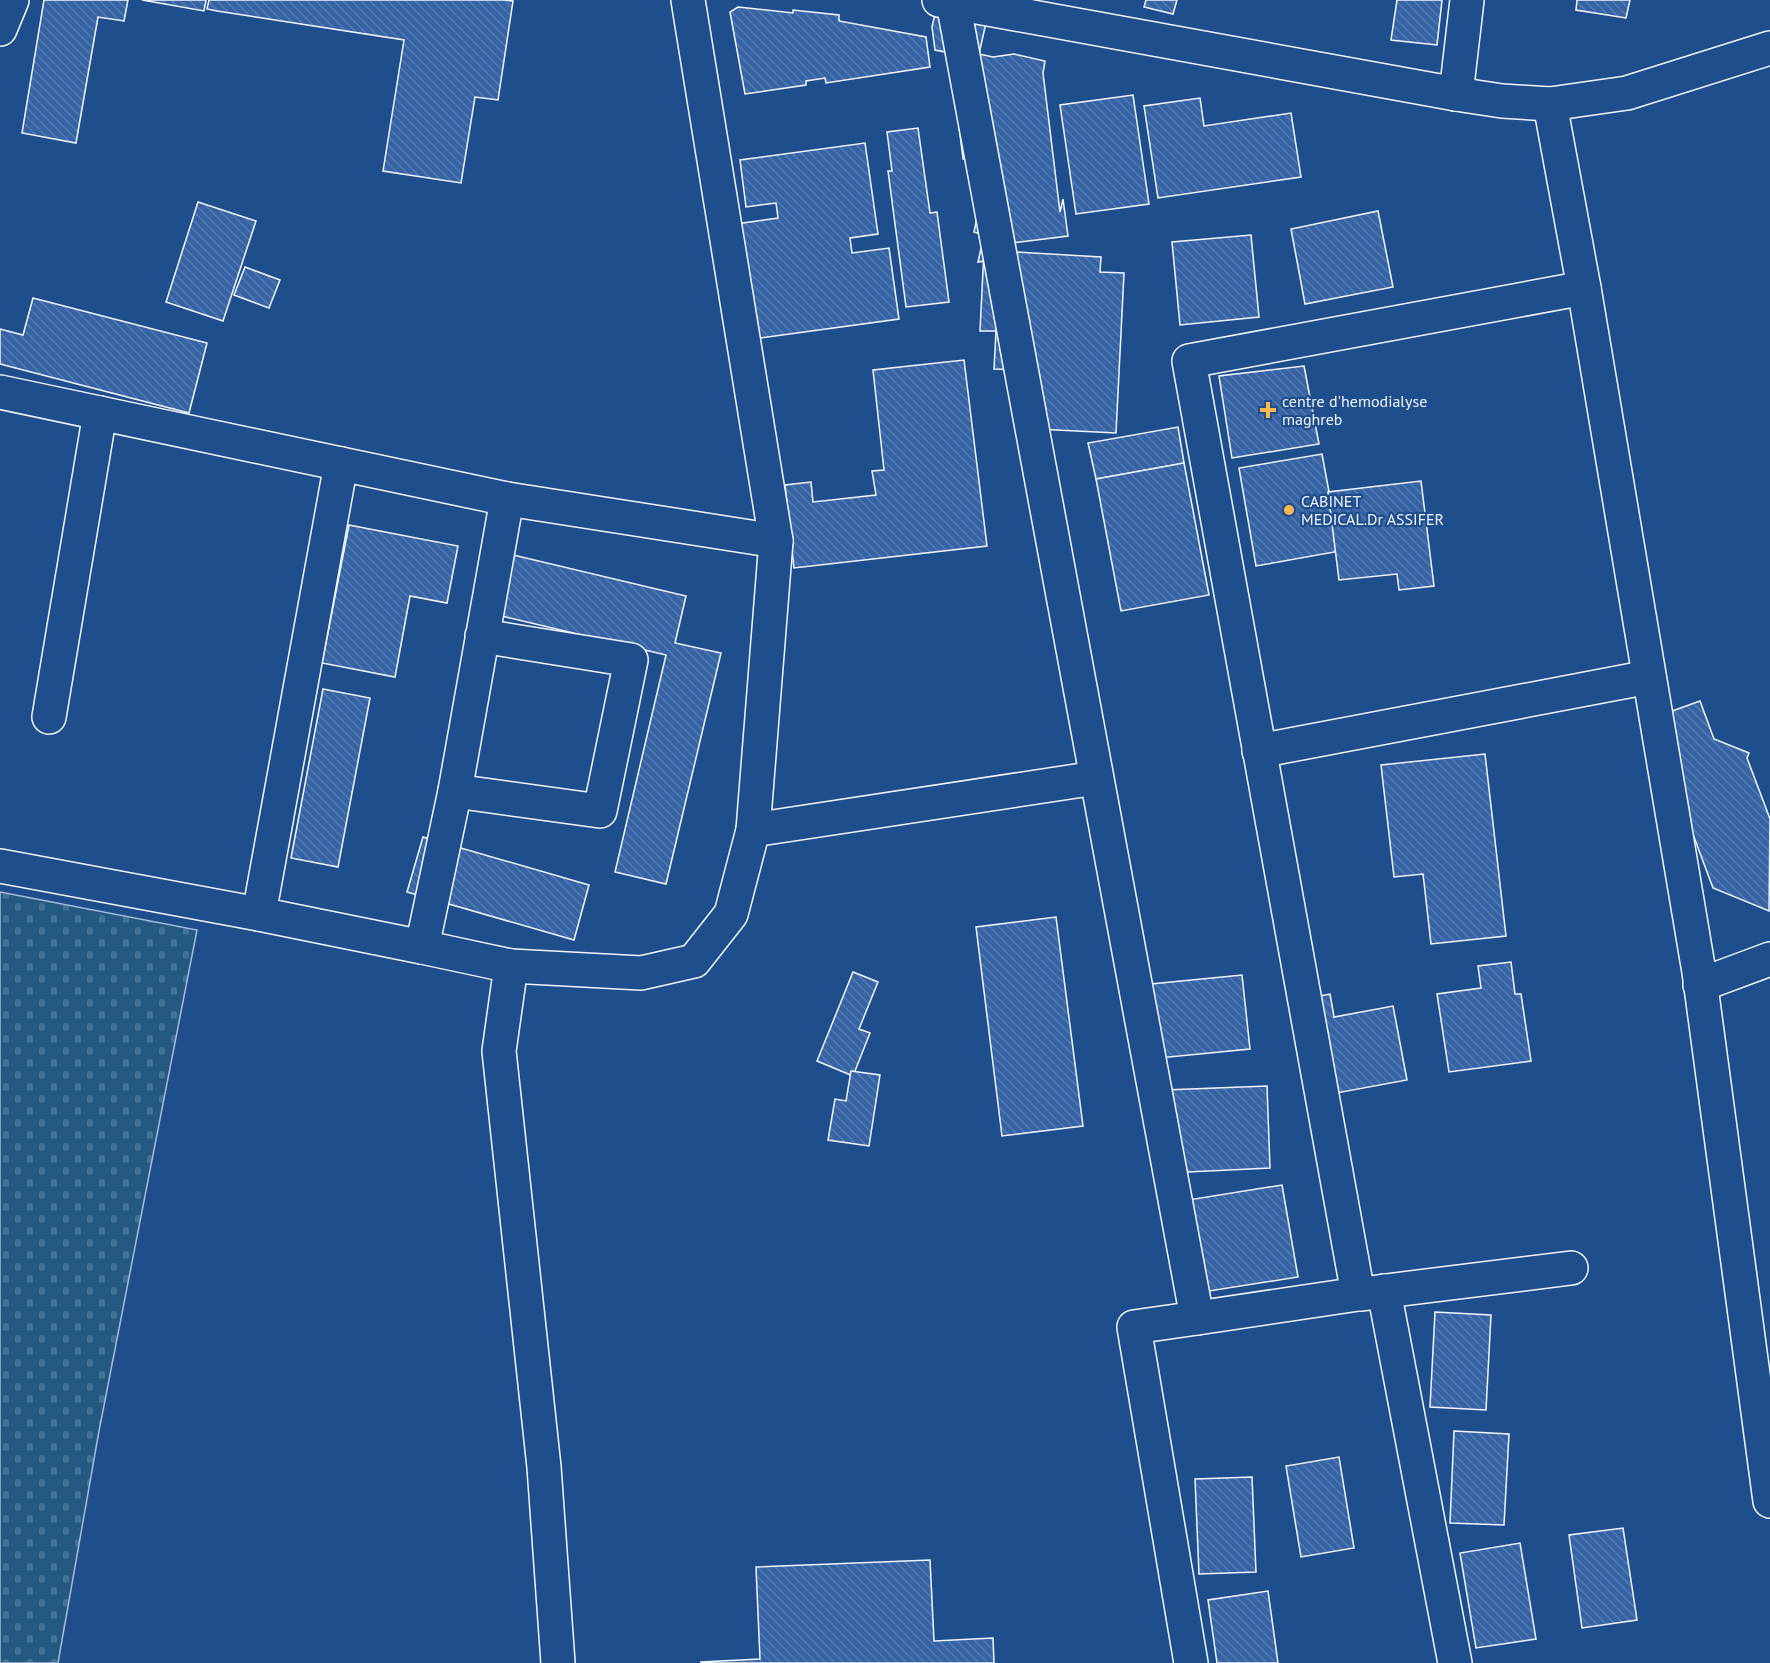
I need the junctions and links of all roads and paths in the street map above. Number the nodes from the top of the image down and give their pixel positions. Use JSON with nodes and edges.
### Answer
{"nodes":[{"id":1,"x":12,"y":0,"type":"edge"},
{"id":2,"x":688,"y":0,"type":"edge"},
{"id":3,"x":1467,"y":0,"type":"edge"},
{"id":4,"x":946,"y":1,"type":"edge"},
{"id":5,"x":0,"y":29,"type":"edge"},
{"id":6,"x":1770,"y":48,"type":"edge"},
{"id":7,"x":1456,"y":94,"type":"junction"},
{"id":8,"x":1550,"y":104,"type":"junction"},
{"id":9,"x":1584,"y":288,"type":"junction"},
{"id":10,"x":0,"y":392,"type":"edge"},
{"id":11,"x":100,"y":413,"type":"junction"},
{"id":12,"x":340,"y":464,"type":"junction"},
{"id":13,"x":507,"y":499,"type":"junction"},
{"id":14,"x":776,"y":540,"type":"junction"},
{"id":15,"x":482,"y":636,"type":"junction"},
{"id":16,"x":1649,"y":677,"type":"junction"},
{"id":17,"x":50,"y":717,"type":"dead end"},
{"id":18,"x":1259,"y":751,"type":"junction"},
{"id":19,"x":1096,"y":778,"type":"junction"},
{"id":20,"x":454,"y":791,"type":"junction"},
{"id":21,"x":753,"y":830,"type":"junction"},
{"id":22,"x":0,"y":866,"type":"edge"},
{"id":23,"x":259,"y":914,"type":"junction"},
{"id":24,"x":422,"y":947,"type":"junction"},
{"id":25,"x":1770,"y":959,"type":"edge"},
{"id":26,"x":511,"y":966,"type":"junction"},
{"id":27,"x":1700,"y":985,"type":"junction"},
{"id":28,"x":1571,"y":1268,"type":"dead end"},
{"id":29,"x":1371,"y":1293,"type":"junction"},
{"id":30,"x":1197,"y":1318,"type":"junction"},
{"id":31,"x":1770,"y":1501,"type":"edge"},
{"id":32,"x":558,"y":1663,"type":"edge"},
{"id":33,"x":1191,"y":1663,"type":"edge"},
{"id":34,"x":1455,"y":1663,"type":"edge"}],
"edges":[{"from":1,"to":5,"type":"street"},
{"from":2,"to":14,"type":"street"},
{"from":3,"to":7,"type":"street"},
{"from":4,"to":7,"type":"street"},
{"from":4,"to":19,"type":"street"},
{"from":6,"to":8,"type":"street"},
{"from":7,"to":8,"type":"street"},
{"from":8,"to":9,"type":"street"},
{"from":9,"to":16,"type":"street"},
{"from":9,"to":18,"type":"street"},
{"from":10,"to":11,"type":"street"},
{"from":11,"to":12,"type":"street"},
{"from":11,"to":17,"type":"street"},
{"from":12,"to":13,"type":"street"},
{"from":12,"to":23,"type":"street"},
{"from":13,"to":14,"type":"street"},
{"from":13,"to":15,"type":"street"},
{"from":14,"to":21,"type":"street"},
{"from":15,"to":20,"type":"street"},
{"from":15,"to":20,"type":"street"},
{"from":16,"to":18,"type":"street"},
{"from":16,"to":27,"type":"street"},
{"from":18,"to":29,"type":"street"},
{"from":19,"to":21,"type":"street"},
{"from":19,"to":30,"type":"street"},
{"from":20,"to":24,"type":"street"},
{"from":21,"to":26,"type":"street"},
{"from":22,"to":23,"type":"street"},
{"from":23,"to":24,"type":"street"},
{"from":24,"to":26,"type":"street"},
{"from":25,"to":27,"type":"street"},
{"from":26,"to":32,"type":"street"},
{"from":27,"to":31,"type":"street"},
{"from":28,"to":29,"type":"street"},
{"from":29,"to":30,"type":"street"},
{"from":29,"to":34,"type":"street"},
{"from":30,"to":33,"type":"street"}]}
